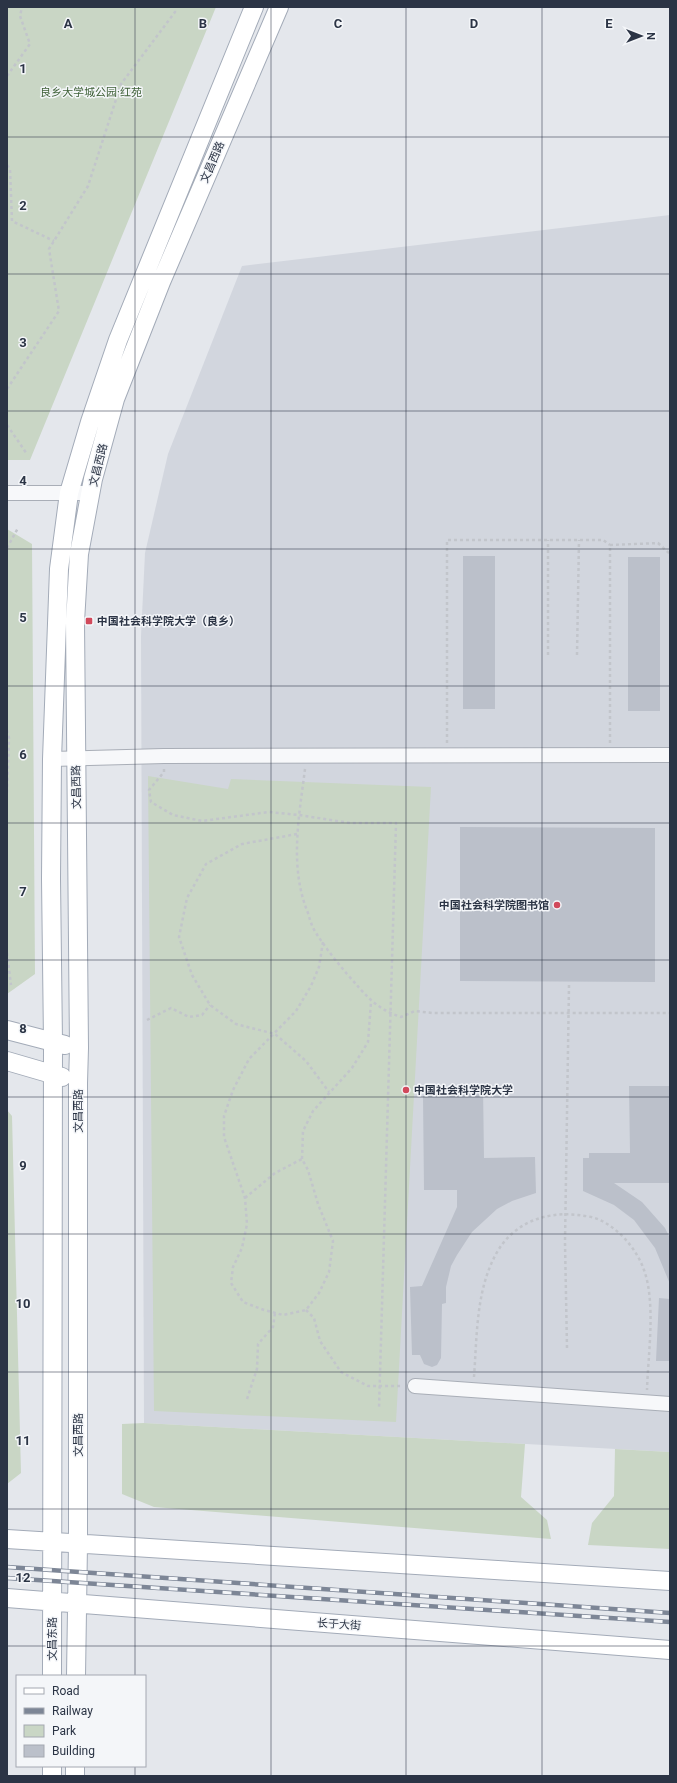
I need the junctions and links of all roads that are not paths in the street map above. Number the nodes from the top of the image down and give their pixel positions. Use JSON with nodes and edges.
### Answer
{"nodes":[{"id":1,"x":254,"y":7,"type":"edge"},
{"id":2,"x":279,"y":7,"type":"edge"},
{"id":3,"x":7,"y":493,"type":"edge"},
{"id":4,"x":70,"y":493,"type":"junction"},
{"id":5,"x":90,"y":493,"type":"junction"},
{"id":6,"x":670,"y":755,"type":"edge"},
{"id":7,"x":76,"y":758,"type":"junction"},
{"id":8,"x":52,"y":759,"type":"junction"},
{"id":9,"x":7,"y":1030,"type":"edge"},
{"id":10,"x":53,"y":1042,"type":"junction"},
{"id":11,"x":80,"y":1048,"type":"junction"},
{"id":12,"x":7,"y":1060,"type":"edge"},
{"id":13,"x":52,"y":1074,"type":"junction"},
{"id":14,"x":78,"y":1083,"type":"junction"},
{"id":15,"x":414,"y":1386,"type":"road end"},
{"id":16,"x":670,"y":1404,"type":"edge"},
{"id":17,"x":7,"y":1539,"type":"edge"},
{"id":18,"x":51,"y":1542,"type":"junction"},
{"id":19,"x":78,"y":1544,"type":"junction"},
{"id":20,"x":670,"y":1581,"type":"edge"},
{"id":21,"x":7,"y":1598,"type":"edge"},
{"id":22,"x":52,"y":1602,"type":"junction"},
{"id":23,"x":77,"y":1604,"type":"junction"},
{"id":24,"x":670,"y":1650,"type":"edge"},
{"id":25,"x":52,"y":1675,"type":"edge"},
{"id":26,"x":76,"y":1675,"type":"edge"}],
"edges":[{"from":1,"to":4,"type":"main road","name":"文昌西路"},
{"from":2,"to":5,"type":"main road","name":"文昌西路"},
{"from":3,"to":4,"type":"street"},
{"from":4,"to":5,"type":"street"},
{"from":4,"to":8,"type":"main road","name":"文昌西路"},
{"from":5,"to":7,"type":"main road","name":"文昌西路"},
{"from":6,"to":7,"type":"street"},
{"from":7,"to":8,"type":"street"},
{"from":7,"to":11,"type":"main road","name":"文昌西路"},
{"from":8,"to":10,"type":"main road","name":"文昌西路"},
{"from":9,"to":10,"type":"main road"},
{"from":10,"to":11,"type":"main road"},
{"from":10,"to":13,"type":"main road","name":"文昌西路"},
{"from":11,"to":14,"type":"main road","name":"文昌西路"},
{"from":12,"to":13,"type":"main road"},
{"from":13,"to":14,"type":"main road"},
{"from":13,"to":18,"type":"main road","name":"文昌西路"},
{"from":14,"to":19,"type":"main road","name":"文昌西路"},
{"from":15,"to":16,"type":"street"},
{"from":17,"to":18,"type":"main road"},
{"from":18,"to":19,"type":"main road"},
{"from":18,"to":22,"type":"main road","name":"文昌西路"},
{"from":19,"to":20,"type":"main road"},
{"from":19,"to":23,"type":"main road","name":"文昌西路"},
{"from":21,"to":22,"type":"main road","name":"长于大街"},
{"from":22,"to":23,"type":"main road","name":"长于大街"},
{"from":22,"to":25,"type":"main road","name":"文昌东路"},
{"from":23,"to":24,"type":"main road","name":"长于大街"},
{"from":23,"to":26,"type":"main road"}]}
